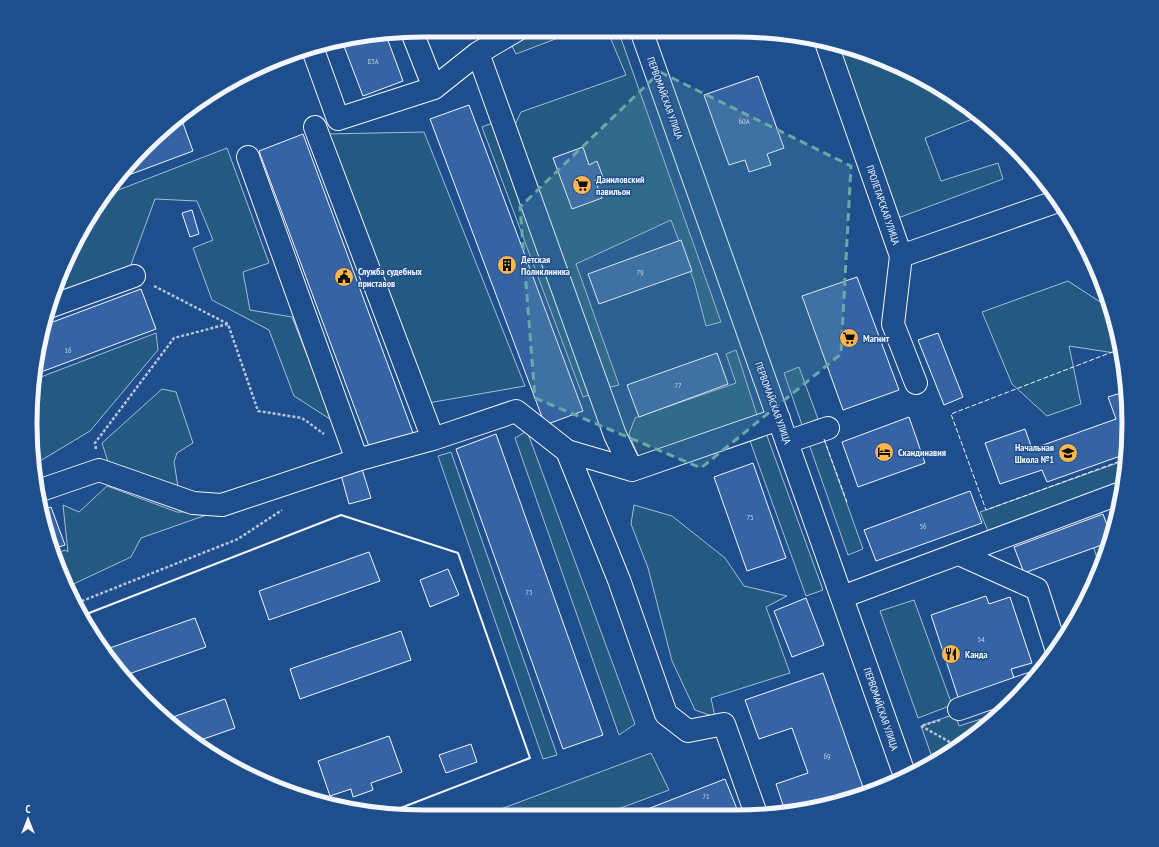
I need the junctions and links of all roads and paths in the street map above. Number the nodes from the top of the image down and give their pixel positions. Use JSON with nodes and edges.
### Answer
{"nodes":[{"id":1,"x":414,"y":37,"type":"edge"},
{"id":2,"x":505,"y":37,"type":"edge"},
{"id":3,"x":643,"y":37,"type":"edge"},
{"id":4,"x":828,"y":48,"type":"edge"},
{"id":5,"x":314,"y":53,"type":"edge"},
{"id":6,"x":478,"y":53,"type":"junction"},
{"id":7,"x":434,"y":88,"type":"junction"},
{"id":8,"x":315,"y":127,"type":"dead end"},
{"id":9,"x":248,"y":157,"type":"dead end"},
{"id":10,"x":1053,"y":203,"type":"edge"},
{"id":11,"x":901,"y":256,"type":"junction"},
{"id":12,"x":134,"y":276,"type":"joint"},
{"id":13,"x":56,"y":304,"type":"edge"},
{"id":14,"x":228,"y":324,"type":"junction"},
{"id":15,"x":916,"y":383,"type":"dead end"},
{"id":16,"x":779,"y":419,"type":"junction"},
{"id":17,"x":828,"y":428,"type":"dead end"},
{"id":18,"x":327,"y":437,"type":"dead end"},
{"id":19,"x":432,"y":439,"type":"junction"},
{"id":20,"x":787,"y":442,"type":"junction"},
{"id":21,"x":567,"y":451,"type":"junction"},
{"id":22,"x":357,"y":460,"type":"junction"},
{"id":23,"x":100,"y":470,"type":"junction"},
{"id":24,"x":632,"y":470,"type":"junction"},
{"id":25,"x":42,"y":489,"type":"edge"},
{"id":26,"x":1116,"y":495,"type":"edge"},
{"id":27,"x":285,"y":508,"type":"dead end"},
{"id":28,"x":959,"y":554,"type":"junction"},
{"id":29,"x":842,"y":597,"type":"junction"},
{"id":30,"x":81,"y":601,"type":"edge"},
{"id":31,"x":1054,"y":642,"type":"edge"},
{"id":32,"x":1017,"y":689,"type":"edge"},
{"id":33,"x":959,"y":708,"type":"dead end"},
{"id":34,"x":903,"y":771,"type":"edge"},
{"id":35,"x":754,"y":809,"type":"edge"}],
"edges":[{"from":1,"to":7,"type":"main road"},
{"from":2,"to":6,"type":"main road"},
{"from":3,"to":16,"type":"main road","name":"ПЕРВОМАЙСКАЯ УЛИЦА"},
{"from":4,"to":11,"type":"main road","name":"ПРОЛЕТАРСКАЯ УЛИЦА"},
{"from":5,"to":7,"type":"main road"},
{"from":6,"to":7,"type":"main road"},
{"from":6,"to":24,"type":"main road"},
{"from":8,"to":19,"type":"main road"},
{"from":9,"to":22,"type":"main road"},
{"from":10,"to":11,"type":"main road","name":"ПРОЛЕТАРСКАЯ УЛИЦА"},
{"from":11,"to":15,"type":"main road"},
{"from":12,"to":13,"type":"main road"},
{"from":12,"to":14,"type":"path"},
{"from":14,"to":18,"type":"path"},
{"from":14,"to":23,"type":"path"},
{"from":16,"to":20,"type":"main road","name":"ПЕРВОМАЙСКАЯ УЛИЦА"},
{"from":16,"to":24,"type":"main road"},
{"from":17,"to":20,"type":"main road"},
{"from":19,"to":21,"type":"main road"},
{"from":19,"to":22,"type":"main road"},
{"from":20,"to":29,"type":"main road","name":"ПЕРВОМАЙСКАЯ УЛИЦА"},
{"from":21,"to":24,"type":"main road"},
{"from":21,"to":35,"type":"main road"},
{"from":22,"to":23,"type":"main road"},
{"from":23,"to":25,"type":"main road"},
{"from":26,"to":28,"type":"main road"},
{"from":27,"to":30,"type":"path"},
{"from":28,"to":29,"type":"main road"},
{"from":28,"to":31,"type":"main road"},
{"from":29,"to":34,"type":"main road","name":"ПЕРВОМАЙСКАЯ УЛИЦА"},
{"from":32,"to":33,"type":"main road"}]}
